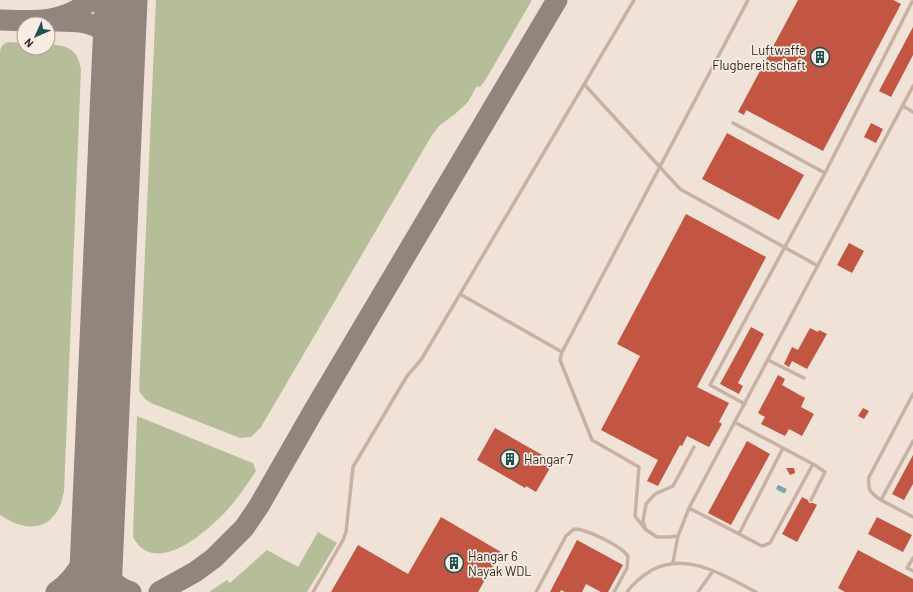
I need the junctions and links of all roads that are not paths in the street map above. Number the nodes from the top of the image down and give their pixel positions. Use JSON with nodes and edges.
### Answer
{"nodes":[{"id":1,"x":634,"y":0,"type":"edge"},
{"id":2,"x":748,"y":0,"type":"edge"},
{"id":3,"x":913,"y":0,"type":"edge"},
{"id":4,"x":584,"y":84,"type":"junction"},
{"id":5,"x":913,"y":86,"type":"edge"},
{"id":6,"x":903,"y":106,"type":"junction"},
{"id":7,"x":913,"y":112,"type":"edge"},
{"id":8,"x":733,"y":124,"type":"dead end"},
{"id":9,"x":660,"y":168,"type":"junction"},
{"id":10,"x":825,"y":173,"type":"junction"},
{"id":11,"x":784,"y":246,"type":"junction"},
{"id":12,"x":818,"y":266,"type":"junction"},
{"id":13,"x":460,"y":294,"type":"junction"},
{"id":14,"x":562,"y":352,"type":"junction"},
{"id":15,"x":768,"y":360,"type":"junction"},
{"id":16,"x":804,"y":378,"type":"dead end"},
{"id":17,"x":913,"y":394,"type":"edge"},
{"id":18,"x":745,"y":404,"type":"junction"},
{"id":19,"x":736,"y":423,"type":"junction"},
{"id":20,"x":913,"y":441,"type":"edge"},
{"id":21,"x":694,"y":447,"type":"dead end"},
{"id":22,"x":783,"y":448,"type":"junction"},
{"id":23,"x":813,"y":464,"type":"junction"},
{"id":24,"x":811,"y":500,"type":"dead end"},
{"id":25,"x":881,"y":500,"type":"junction"},
{"id":26,"x":690,"y":508,"type":"junction"},
{"id":27,"x":913,"y":517,"type":"edge"},
{"id":28,"x":645,"y":529,"type":"junction"},
{"id":29,"x":738,"y":534,"type":"junction"},
{"id":30,"x":678,"y":536,"type":"junction"},
{"id":31,"x":913,"y":558,"type":"edge"},
{"id":32,"x":673,"y":562,"type":"junction"},
{"id":33,"x":713,"y":571,"type":"junction"},
{"id":34,"x":913,"y":571,"type":"edge"},
{"id":35,"x":313,"y":592,"type":"edge"},
{"id":36,"x":536,"y":592,"type":"edge"},
{"id":37,"x":614,"y":592,"type":"edge"},
{"id":38,"x":627,"y":592,"type":"edge"},
{"id":39,"x":698,"y":592,"type":"edge"},
{"id":40,"x":756,"y":592,"type":"edge"}],
"edges":[{"from":1,"to":4,"type":"lane"},
{"from":2,"to":9,"type":"lane"},
{"from":3,"to":10,"type":"lane"},
{"from":4,"to":9,"type":"lane"},
{"from":4,"to":13,"type":"lane"},
{"from":5,"to":6,"type":"lane"},
{"from":6,"to":7,"type":"lane"},
{"from":6,"to":12,"type":"lane"},
{"from":8,"to":10,"type":"lane"},
{"from":9,"to":11,"type":"lane"},
{"from":9,"to":14,"type":"lane"},
{"from":10,"to":11,"type":"lane"},
{"from":11,"to":12,"type":"lane"},
{"from":11,"to":18,"type":"lane"},
{"from":12,"to":15,"type":"lane"},
{"from":13,"to":14,"type":"lane"},
{"from":13,"to":35,"type":"lane"},
{"from":14,"to":28,"type":"lane"},
{"from":15,"to":16,"type":"lane"},
{"from":15,"to":18,"type":"lane"},
{"from":17,"to":25,"type":"lane"},
{"from":18,"to":19,"type":"lane"},
{"from":19,"to":22,"type":"lane"},
{"from":19,"to":26,"type":"lane"},
{"from":20,"to":25,"type":"lane"},
{"from":21,"to":28,"type":"lane"},
{"from":22,"to":23,"type":"lane"},
{"from":22,"to":29,"type":"lane"},
{"from":23,"to":24,"type":"lane"},
{"from":23,"to":29,"type":"lane"},
{"from":25,"to":27,"type":"lane"},
{"from":26,"to":29,"type":"lane"},
{"from":26,"to":30,"type":"lane"},
{"from":28,"to":30,"type":"lane"},
{"from":30,"to":32,"type":"lane"},
{"from":31,"to":34,"type":"lane"},
{"from":32,"to":33,"type":"lane"},
{"from":32,"to":38,"type":"lane"},
{"from":33,"to":39,"type":"lane"},
{"from":33,"to":40,"type":"lane"},
{"from":36,"to":37,"type":"lane"}]}
